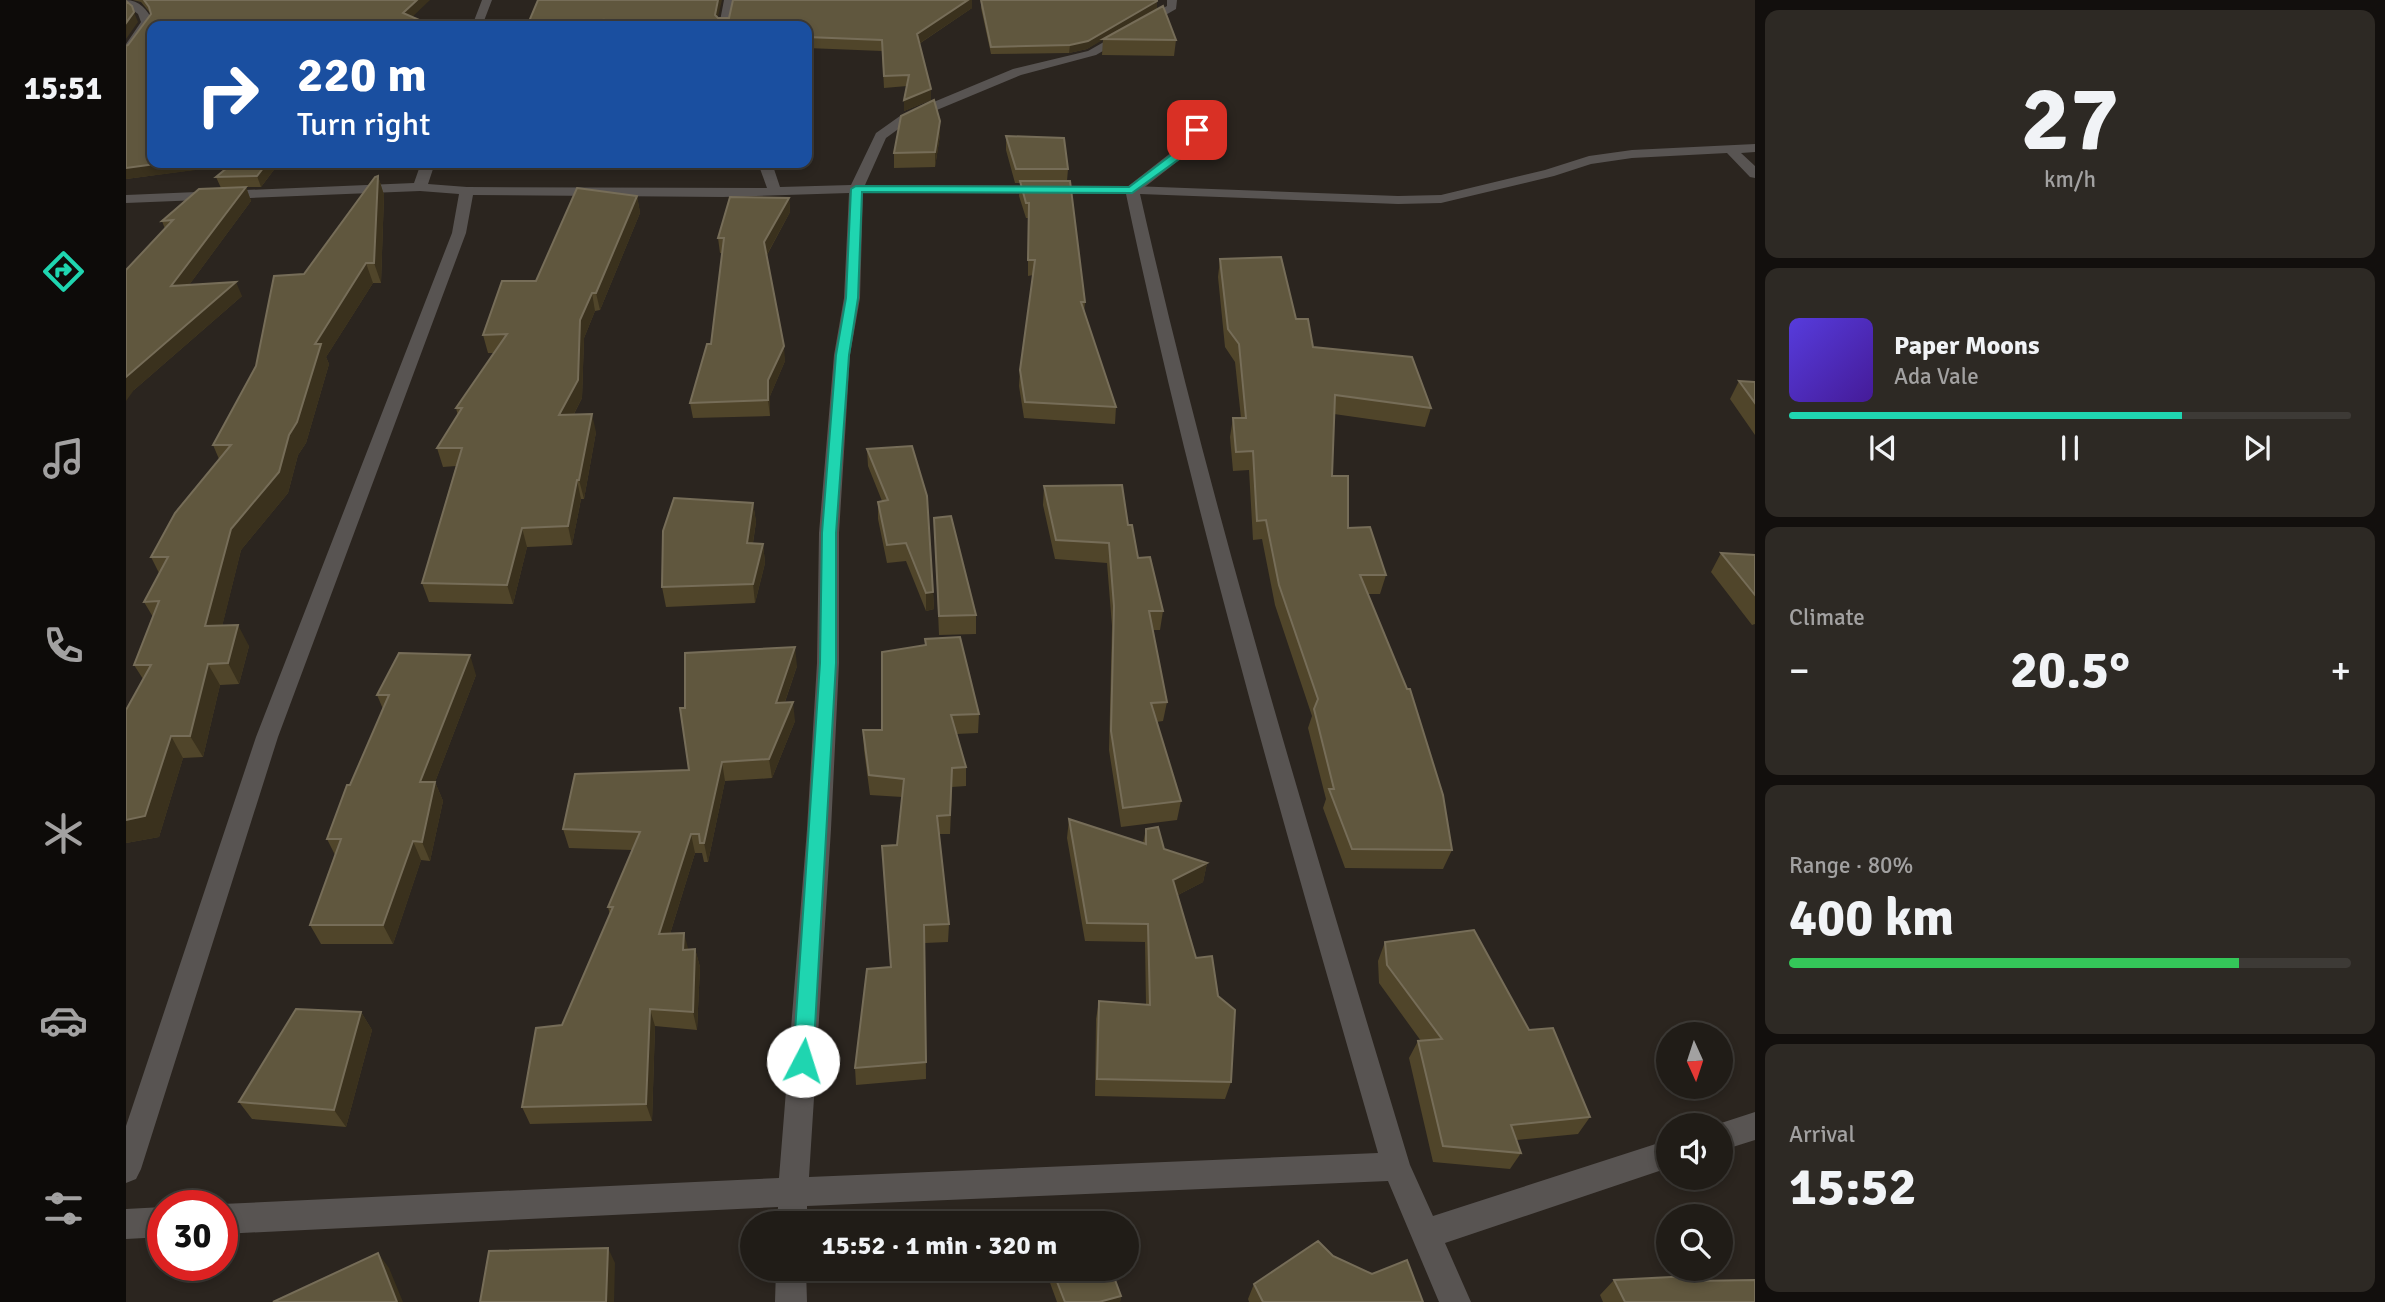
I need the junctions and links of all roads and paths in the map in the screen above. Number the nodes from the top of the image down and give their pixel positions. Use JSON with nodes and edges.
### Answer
{"nodes":[{"id":1,"x":487,"y":0,"type":"edge"},
{"id":2,"x":729,"y":0,"type":"edge"},
{"id":3,"x":1172,"y":0,"type":"edge"},
{"id":4,"x":126,"y":1,"type":"edge"},
{"id":5,"x":479,"y":21,"type":"edge"},
{"id":6,"x":726,"y":21,"type":"edge"},
{"id":7,"x":126,"y":52,"type":"edge"},
{"id":8,"x":1211,"y":109,"type":"dead end"},
{"id":9,"x":1755,"y":148,"type":"edge"},
{"id":10,"x":1730,"y":149,"type":"junction"},
{"id":11,"x":426,"y":168,"type":"edge"},
{"id":12,"x":767,"y":168,"type":"edge"},
{"id":13,"x":1755,"y":174,"type":"edge"},
{"id":14,"x":420,"y":187,"type":"junction"},
{"id":15,"x":856,"y":189,"type":"junction"},
{"id":16,"x":1132,"y":190,"type":"junction"},
{"id":17,"x":467,"y":191,"type":"junction"},
{"id":18,"x":775,"y":192,"type":"junction"},
{"id":19,"x":126,"y":199,"type":"edge"},
{"id":20,"x":1755,"y":1126,"type":"edge"},
{"id":21,"x":1733,"y":1133,"type":"edge"},
{"id":22,"x":1656,"y":1158,"type":"edge"},
{"id":23,"x":1396,"y":1166,"type":"junction"},
{"id":24,"x":126,"y":1169,"type":"edge"},
{"id":25,"x":793,"y":1192,"type":"junction"},
{"id":26,"x":792,"y":1211,"type":"edge"},
{"id":27,"x":238,"y":1218,"type":"edge"},
{"id":28,"x":147,"y":1223,"type":"edge"},
{"id":29,"x":126,"y":1224,"type":"edge"},
{"id":30,"x":1425,"y":1234,"type":"junction"},
{"id":31,"x":791,"y":1281,"type":"edge"},
{"id":32,"x":791,"y":1302,"type":"edge"},
{"id":33,"x":1455,"y":1302,"type":"edge"}],
"edges":[{"from":1,"to":5,"type":"street"},
{"from":2,"to":6,"type":"street"},
{"from":3,"to":15,"type":"street"},
{"from":4,"to":7,"type":"street"},
{"from":8,"to":16,"type":"street"},
{"from":9,"to":10,"type":"street"},
{"from":10,"to":13,"type":"street"},
{"from":10,"to":16,"type":"street"},
{"from":11,"to":14,"type":"street"},
{"from":12,"to":18,"type":"street"},
{"from":14,"to":17,"type":"street"},
{"from":14,"to":19,"type":"street"},
{"from":15,"to":16,"type":"street"},
{"from":15,"to":18,"type":"street"},
{"from":15,"to":25,"type":"street"},
{"from":16,"to":23,"type":"street"},
{"from":17,"to":18,"type":"street"},
{"from":17,"to":24,"type":"street"},
{"from":20,"to":21,"type":"street"},
{"from":22,"to":30,"type":"street"},
{"from":23,"to":25,"type":"street"},
{"from":23,"to":30,"type":"street"},
{"from":25,"to":26,"type":"street"},
{"from":25,"to":27,"type":"street"},
{"from":28,"to":29,"type":"street"},
{"from":30,"to":33,"type":"street"},
{"from":31,"to":32,"type":"street"}]}
